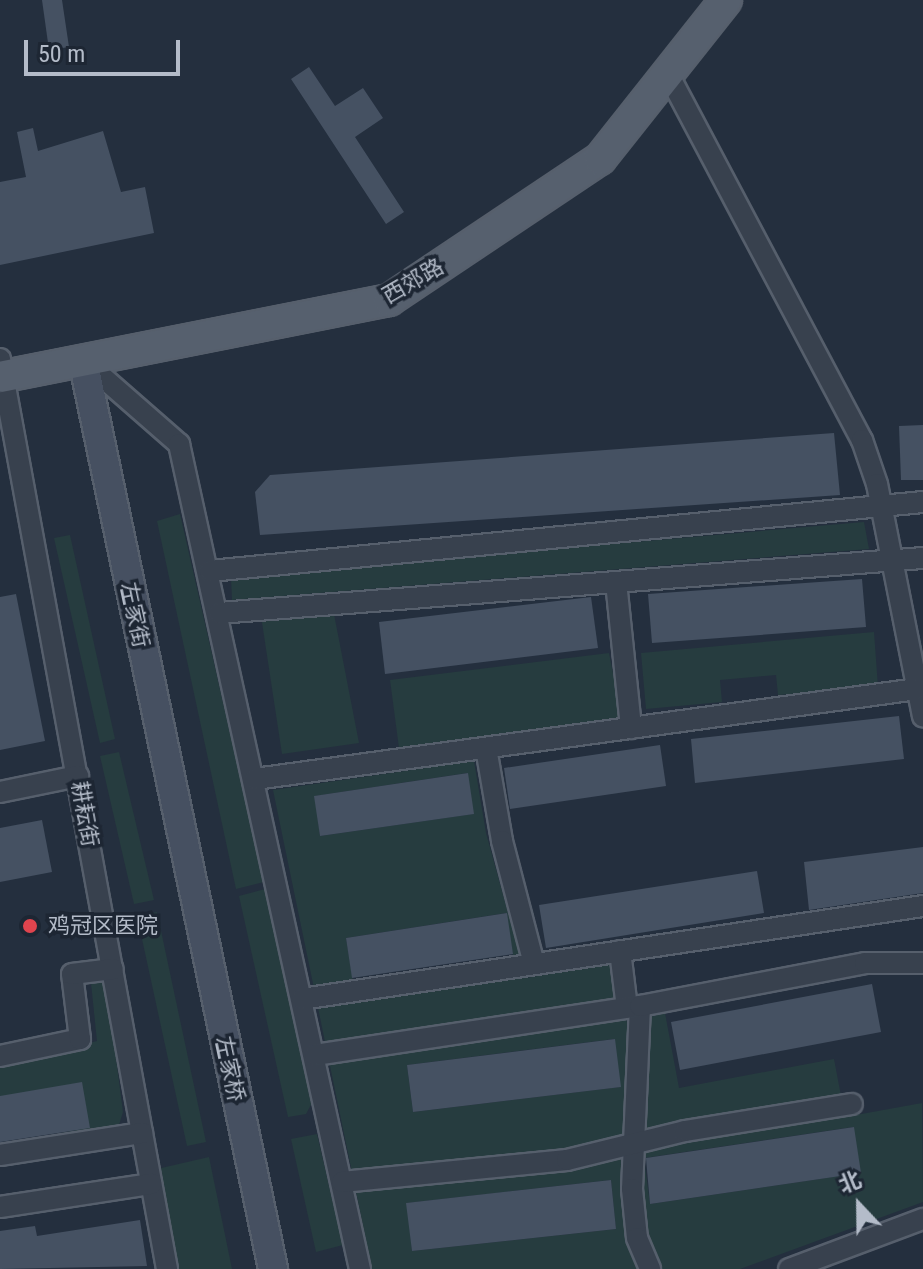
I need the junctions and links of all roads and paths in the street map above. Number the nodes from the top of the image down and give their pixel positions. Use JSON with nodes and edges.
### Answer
{"nodes":[{"id":1,"x":726,"y":0,"type":"edge"},
{"id":2,"x":668,"y":74,"type":"junction"},
{"id":3,"x":83,"y":360,"type":"junction"},
{"id":4,"x":2,"y":370,"type":"edge"},
{"id":5,"x":923,"y":502,"type":"edge"},
{"id":6,"x":881,"y":505,"type":"junction"},
{"id":7,"x":923,"y":558,"type":"edge"},
{"id":8,"x":892,"y":561,"type":"junction"},
{"id":9,"x":210,"y":571,"type":"junction"},
{"id":10,"x":616,"y":582,"type":"junction"},
{"id":11,"x":219,"y":613,"type":"junction"},
{"id":12,"x":917,"y":689,"type":"junction"},
{"id":13,"x":923,"y":717,"type":"edge"},
{"id":14,"x":631,"y":728,"type":"junction"},
{"id":15,"x":486,"y":748,"type":"junction"},
{"id":16,"x":78,"y":776,"type":"junction"},
{"id":17,"x":255,"y":779,"type":"junction"},
{"id":18,"x":0,"y":792,"type":"edge"},
{"id":19,"x":187,"y":869,"type":"joint"},
{"id":20,"x":923,"y":906,"type":"edge"},
{"id":21,"x":620,"y":951,"type":"junction"},
{"id":22,"x":923,"y":963,"type":"edge"},
{"id":23,"x":534,"y":964,"type":"junction"},
{"id":24,"x":113,"y":969,"type":"junction"},
{"id":25,"x":302,"y":999,"type":"junction"},
{"id":26,"x":634,"y":1007,"type":"junction"},
{"id":27,"x":315,"y":1055,"type":"junction"},
{"id":28,"x":0,"y":1056,"type":"edge"},
{"id":29,"x":852,"y":1104,"type":"dead end"},
{"id":30,"x":142,"y":1133,"type":"junction"},
{"id":31,"x":633,"y":1144,"type":"junction"},
{"id":32,"x":0,"y":1155,"type":"edge"},
{"id":33,"x":342,"y":1182,"type":"junction"},
{"id":34,"x":151,"y":1184,"type":"junction"},
{"id":35,"x":0,"y":1207,"type":"edge"},
{"id":36,"x":923,"y":1219,"type":"edge"},
{"id":37,"x":167,"y":1269,"type":"edge"},
{"id":38,"x":273,"y":1269,"type":"edge"},
{"id":39,"x":360,"y":1269,"type":"edge"},
{"id":40,"x":650,"y":1269,"type":"edge"},
{"id":41,"x":789,"y":1269,"type":"edge"}],
"edges":[{"from":1,"to":2,"type":"main road","name":"西郊路"},
{"from":2,"to":3,"type":"main road","name":"西郊路"},
{"from":2,"to":6,"type":"street"},
{"from":3,"to":4,"type":"main road","name":"西郊路"},
{"from":3,"to":9,"type":"street"},
{"from":3,"to":19,"type":"main road","name":"左家街"},
{"from":4,"to":16,"type":"street","name":"耕耘街"},
{"from":5,"to":6,"type":"street"},
{"from":6,"to":8,"type":"street"},
{"from":6,"to":9,"type":"street"},
{"from":7,"to":8,"type":"street"},
{"from":8,"to":10,"type":"street"},
{"from":8,"to":12,"type":"street"},
{"from":9,"to":11,"type":"street"},
{"from":10,"to":11,"type":"street"},
{"from":10,"to":14,"type":"street"},
{"from":11,"to":17,"type":"street"},
{"from":12,"to":13,"type":"street"},
{"from":12,"to":14,"type":"street"},
{"from":14,"to":15,"type":"street"},
{"from":15,"to":17,"type":"street"},
{"from":15,"to":23,"type":"street"},
{"from":16,"to":18,"type":"street"},
{"from":16,"to":24,"type":"street","name":"耕耘街"},
{"from":17,"to":25,"type":"street"},
{"from":19,"to":38,"type":"main road","name":"左家桥"},
{"from":20,"to":21,"type":"street"},
{"from":21,"to":23,"type":"street"},
{"from":21,"to":26,"type":"street"},
{"from":22,"to":26,"type":"street"},
{"from":23,"to":25,"type":"street"},
{"from":24,"to":28,"type":"street"},
{"from":24,"to":30,"type":"street","name":"耕耘街"},
{"from":25,"to":27,"type":"street"},
{"from":26,"to":27,"type":"street"},
{"from":26,"to":31,"type":"street"},
{"from":27,"to":33,"type":"street"},
{"from":29,"to":31,"type":"street"},
{"from":30,"to":32,"type":"street"},
{"from":30,"to":34,"type":"street","name":"耕耘街"},
{"from":31,"to":33,"type":"street"},
{"from":31,"to":40,"type":"street"},
{"from":33,"to":39,"type":"street"},
{"from":34,"to":35,"type":"street"},
{"from":34,"to":37,"type":"street","name":"耕耘街"},
{"from":36,"to":41,"type":"street"}]}
